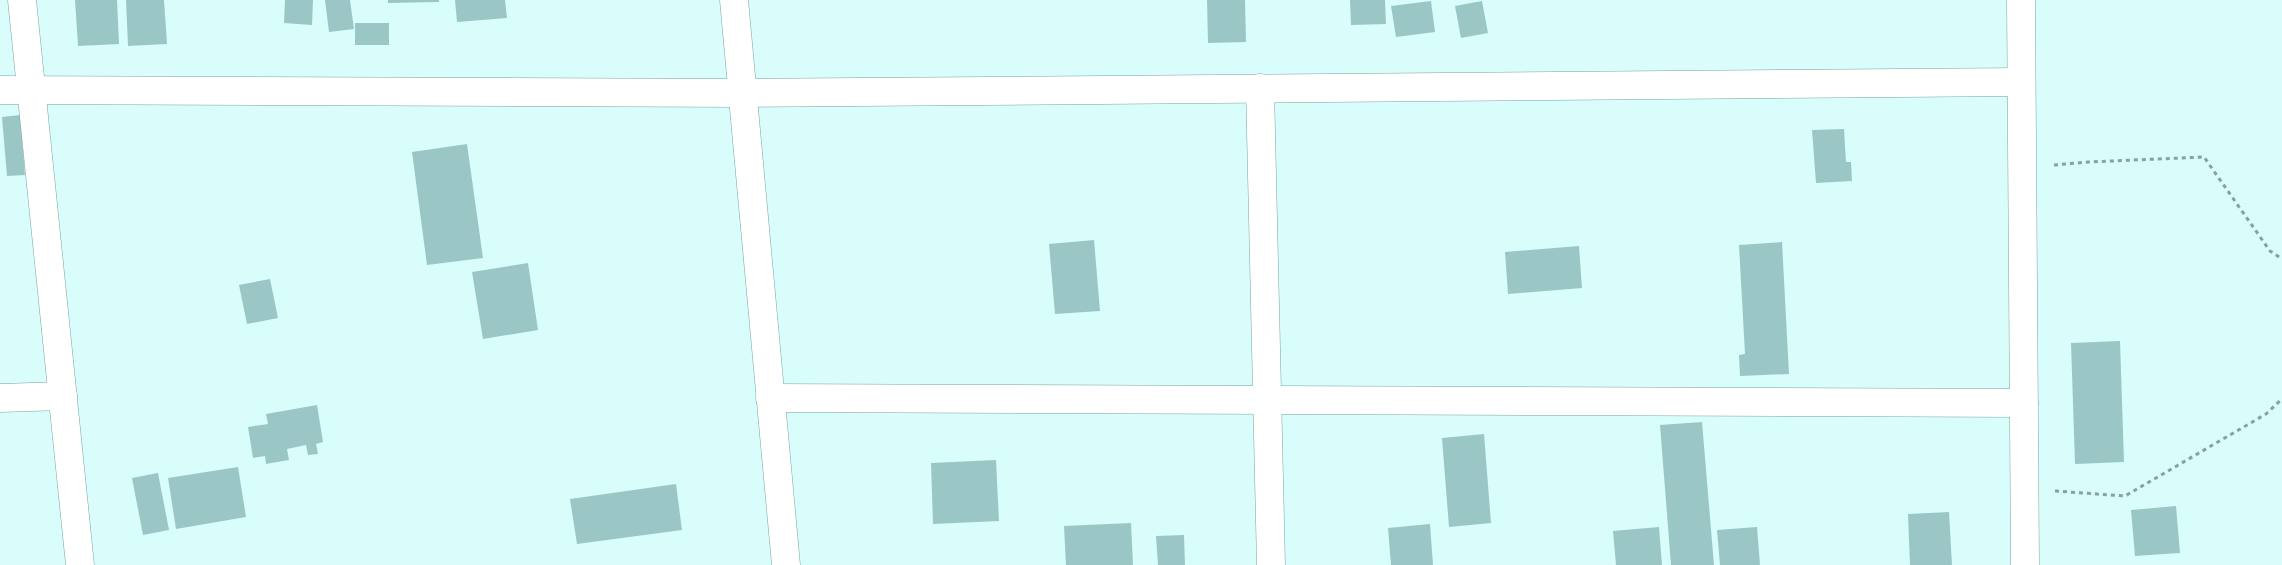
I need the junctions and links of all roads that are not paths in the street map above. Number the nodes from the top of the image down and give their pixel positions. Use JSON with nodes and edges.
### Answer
{"nodes":[{"id":1,"x":22,"y":0,"type":"edge"},
{"id":2,"x":734,"y":0,"type":"edge"},
{"id":3,"x":2021,"y":0,"type":"edge"},
{"id":4,"x":2021,"y":82,"type":"junction"},
{"id":5,"x":1260,"y":88,"type":"junction"},
{"id":6,"x":31,"y":89,"type":"junction"},
{"id":7,"x":0,"y":90,"type":"edge"},
{"id":8,"x":743,"y":92,"type":"junction"},
{"id":9,"x":63,"y":396,"type":"junction"},
{"id":10,"x":0,"y":398,"type":"edge"},
{"id":11,"x":770,"y":398,"type":"junction"},
{"id":12,"x":1267,"y":401,"type":"junction"},
{"id":13,"x":2024,"y":403,"type":"junction"},
{"id":14,"x":80,"y":565,"type":"edge"},
{"id":15,"x":786,"y":565,"type":"edge"},
{"id":16,"x":1271,"y":565,"type":"edge"},
{"id":17,"x":2025,"y":565,"type":"edge"}],
"edges":[{"from":1,"to":6,"type":"street"},
{"from":2,"to":8,"type":"street"},
{"from":3,"to":4,"type":"street"},
{"from":4,"to":5,"type":"street"},
{"from":4,"to":13,"type":"street"},
{"from":5,"to":8,"type":"street"},
{"from":5,"to":12,"type":"street"},
{"from":6,"to":7,"type":"street"},
{"from":6,"to":8,"type":"street"},
{"from":6,"to":9,"type":"street"},
{"from":8,"to":11,"type":"street"},
{"from":9,"to":10,"type":"street"},
{"from":9,"to":14,"type":"street"},
{"from":11,"to":12,"type":"street"},
{"from":11,"to":15,"type":"street"},
{"from":12,"to":13,"type":"street"},
{"from":12,"to":16,"type":"street"},
{"from":13,"to":17,"type":"street"}]}
